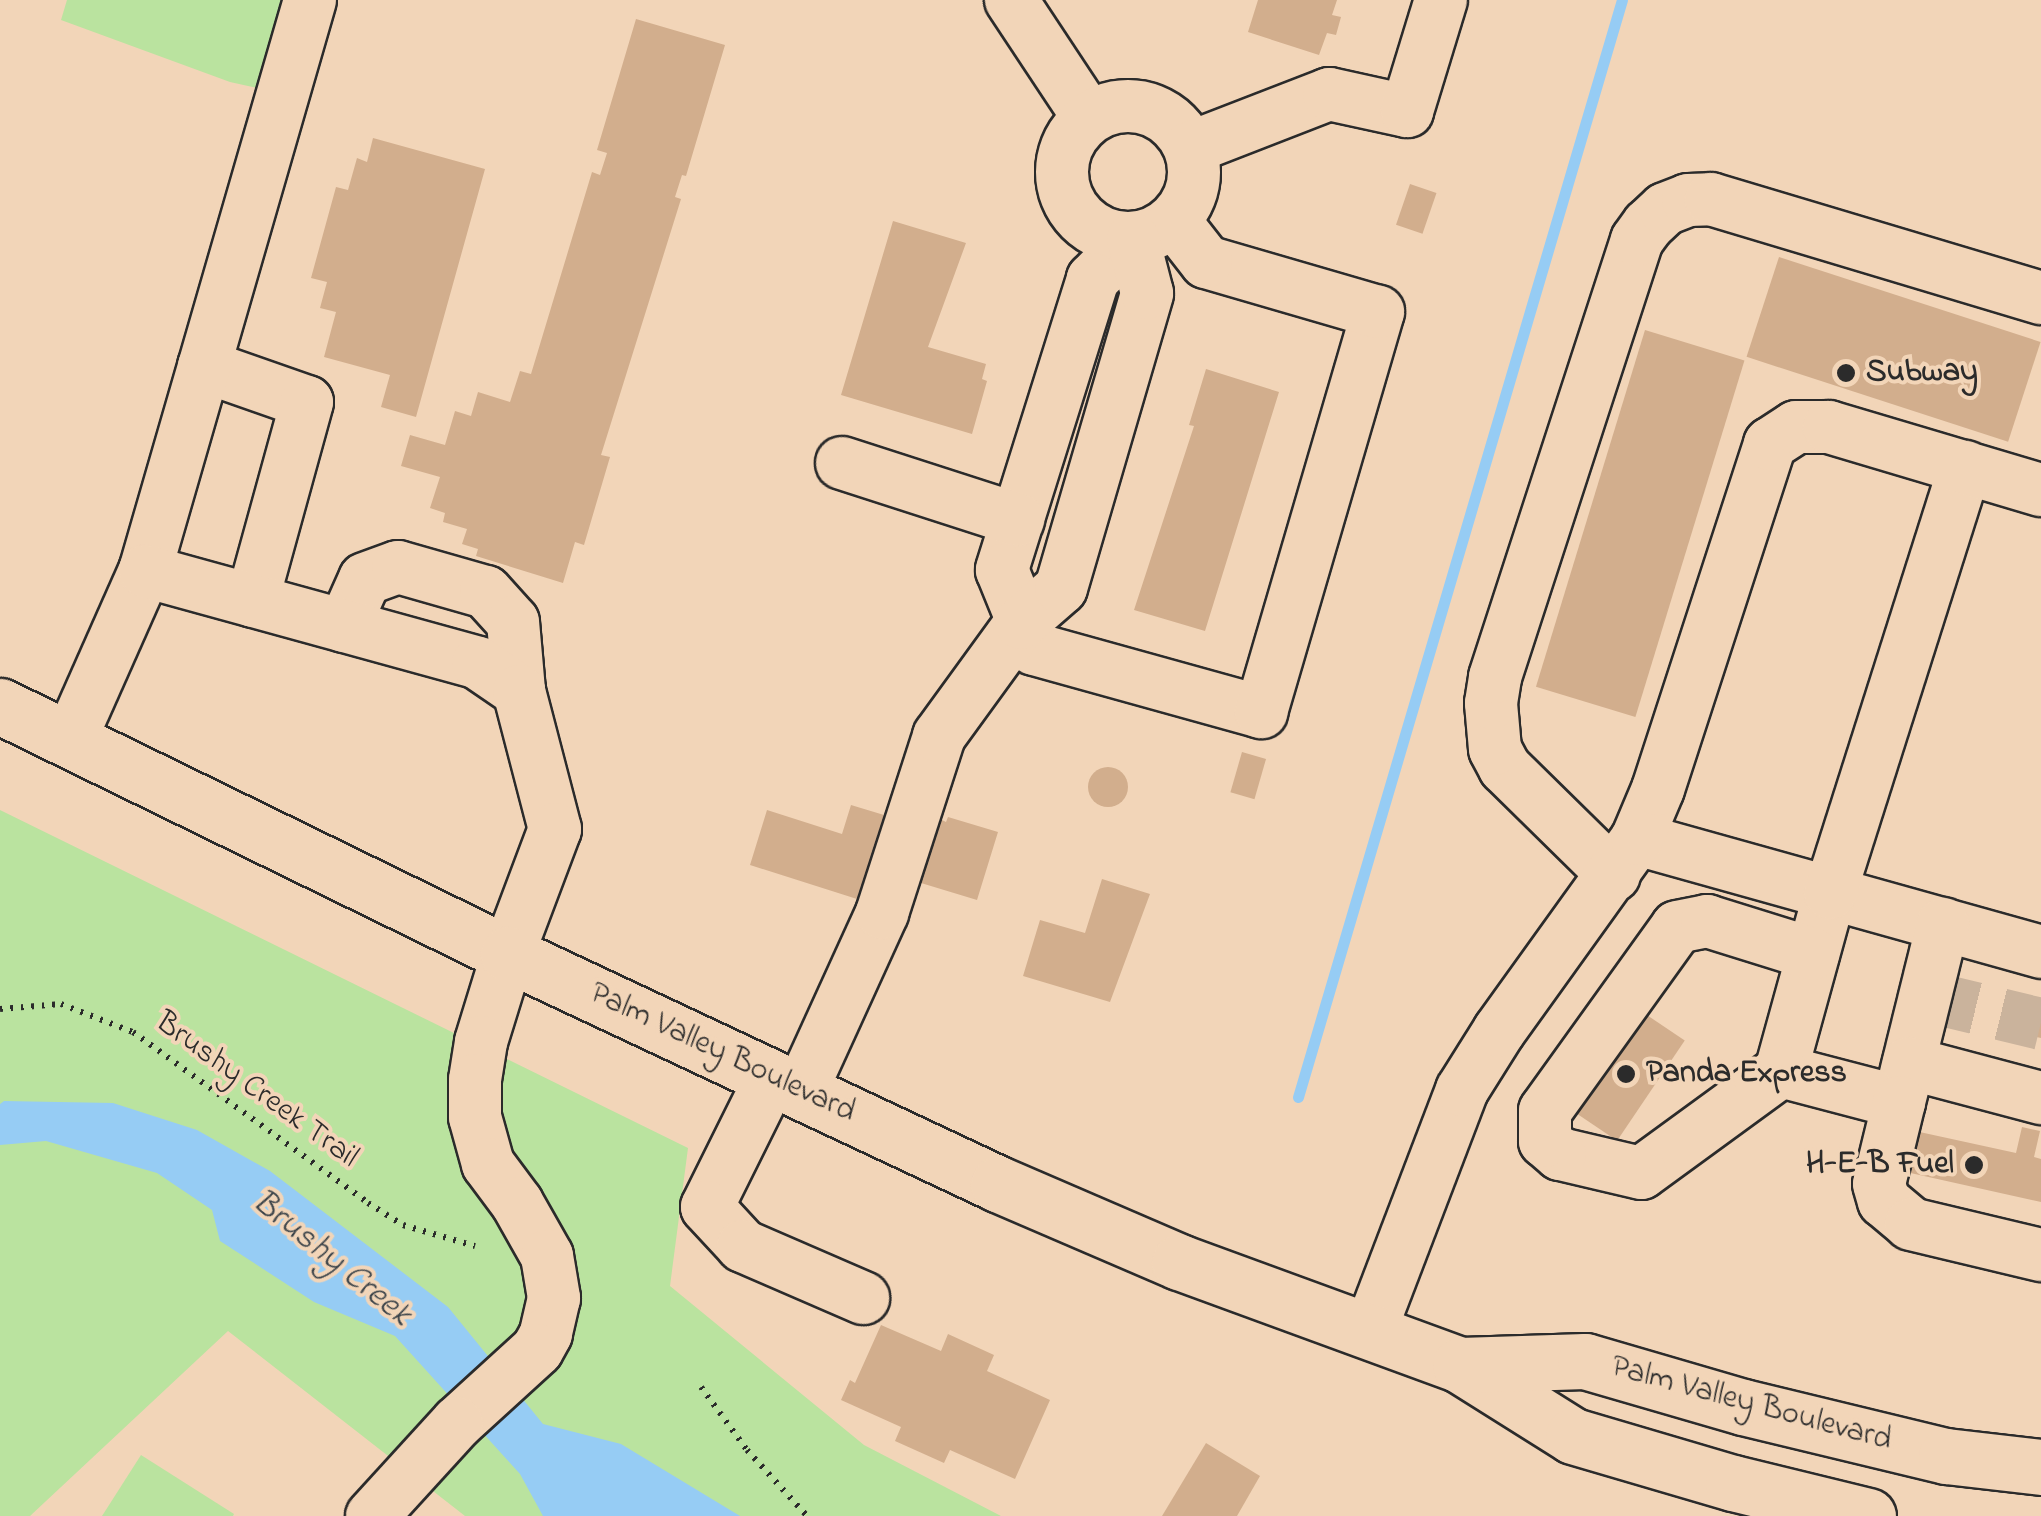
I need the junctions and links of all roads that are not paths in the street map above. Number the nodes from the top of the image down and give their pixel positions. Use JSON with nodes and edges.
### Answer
{"nodes":[{"id":1,"x":310,"y":0,"type":"edge"},
{"id":2,"x":1011,"y":0,"type":"edge"},
{"id":3,"x":1442,"y":0,"type":"edge"},
{"id":4,"x":1089,"y":118,"type":"junction"},
{"id":5,"x":1190,"y":148,"type":"junction"},
{"id":6,"x":1154,"y":230,"type":"junction"},
{"id":7,"x":2041,"y":298,"type":"edge"},
{"id":8,"x":204,"y":366,"type":"junction"},
{"id":9,"x":842,"y":462,"type":"dead end"},
{"id":10,"x":1965,"y":468,"type":"junction"},
{"id":11,"x":2041,"y":490,"type":"edge"},
{"id":12,"x":1018,"y":520,"type":"junction"},
{"id":13,"x":145,"y":570,"type":"junction"},
{"id":14,"x":252,"y":600,"type":"junction"},
{"id":15,"x":1021,"y":623,"type":"junction"},
{"id":16,"x":344,"y":626,"type":"junction"},
{"id":17,"x":518,"y":690,"type":"junction"},
{"id":18,"x":0,"y":706,"type":"edge"},
{"id":19,"x":70,"y":740,"type":"junction"},
{"id":20,"x":1626,"y":857,"type":"junction"},
{"id":21,"x":1830,"y":893,"type":"junction"},
{"id":22,"x":1944,"y":924,"type":"junction"},
{"id":23,"x":2041,"y":952,"type":"edge"},
{"id":24,"x":508,"y":954,"type":"junction"},
{"id":25,"x":1813,"y":954,"type":"junction"},
{"id":26,"x":1780,"y":1071,"type":"junction"},
{"id":27,"x":1904,"y":1083,"type":"junction"},
{"id":28,"x":786,"y":1084,"type":"junction"},
{"id":29,"x":2041,"y":1098,"type":"edge"},
{"id":30,"x":2041,"y":1256,"type":"edge"},
{"id":31,"x":863,"y":1298,"type":"dead end"},
{"id":32,"x":1370,"y":1331,"type":"junction"},
{"id":33,"x":1460,"y":1364,"type":"junction"},
{"id":34,"x":2041,"y":1467,"type":"edge"},
{"id":35,"x":372,"y":1516,"type":"edge"},
{"id":36,"x":1868,"y":1516,"type":"edge"}],
"edges":[{"from":1,"to":8,"type":"lane"},
{"from":2,"to":4,"type":"lane"},
{"from":3,"to":5,"type":"lane"},
{"from":4,"to":5,"type":"lane"},
{"from":4,"to":6,"type":"lane"},
{"from":5,"to":6,"type":"lane"},
{"from":6,"to":12,"type":"lane"},
{"from":6,"to":15,"type":"lane"},
{"from":6,"to":15,"type":"lane"},
{"from":7,"to":20,"type":"lane"},
{"from":8,"to":13,"type":"lane"},
{"from":8,"to":14,"type":"lane"},
{"from":9,"to":12,"type":"lane"},
{"from":10,"to":11,"type":"lane"},
{"from":10,"to":20,"type":"lane"},
{"from":10,"to":21,"type":"lane"},
{"from":12,"to":15,"type":"lane"},
{"from":13,"to":14,"type":"lane"},
{"from":13,"to":19,"type":"lane"},
{"from":14,"to":16,"type":"lane"},
{"from":15,"to":28,"type":"lane"},
{"from":16,"to":17,"type":"lane"},
{"from":16,"to":17,"type":"lane"},
{"from":17,"to":24,"type":"lane"},
{"from":18,"to":19,"type":"highway","name":"Palm Valley Boulevard"},
{"from":19,"to":24,"type":"highway","name":"Palm Valley Boulevard"},
{"from":20,"to":21,"type":"lane"},
{"from":20,"to":32,"type":"lane"},
{"from":21,"to":22,"type":"lane"},
{"from":21,"to":25,"type":"lane"},
{"from":22,"to":23,"type":"lane"},
{"from":22,"to":27,"type":"lane"},
{"from":24,"to":28,"type":"highway","name":"Palm Valley Boulevard"},
{"from":24,"to":35,"type":"lane"},
{"from":25,"to":26,"type":"lane"},
{"from":25,"to":26,"type":"lane"},
{"from":26,"to":27,"type":"lane"},
{"from":27,"to":29,"type":"lane"},
{"from":27,"to":30,"type":"lane"},
{"from":28,"to":31,"type":"lane"},
{"from":28,"to":32,"type":"highway","name":"Palm Valley Boulevard"},
{"from":32,"to":33,"type":"highway","name":"Palm Valley Boulevard"},
{"from":33,"to":34,"type":"highway","name":"Palm Valley Boulevard"},
{"from":33,"to":36,"type":"highway","name":"Palm Valley Boulevard"}]}
